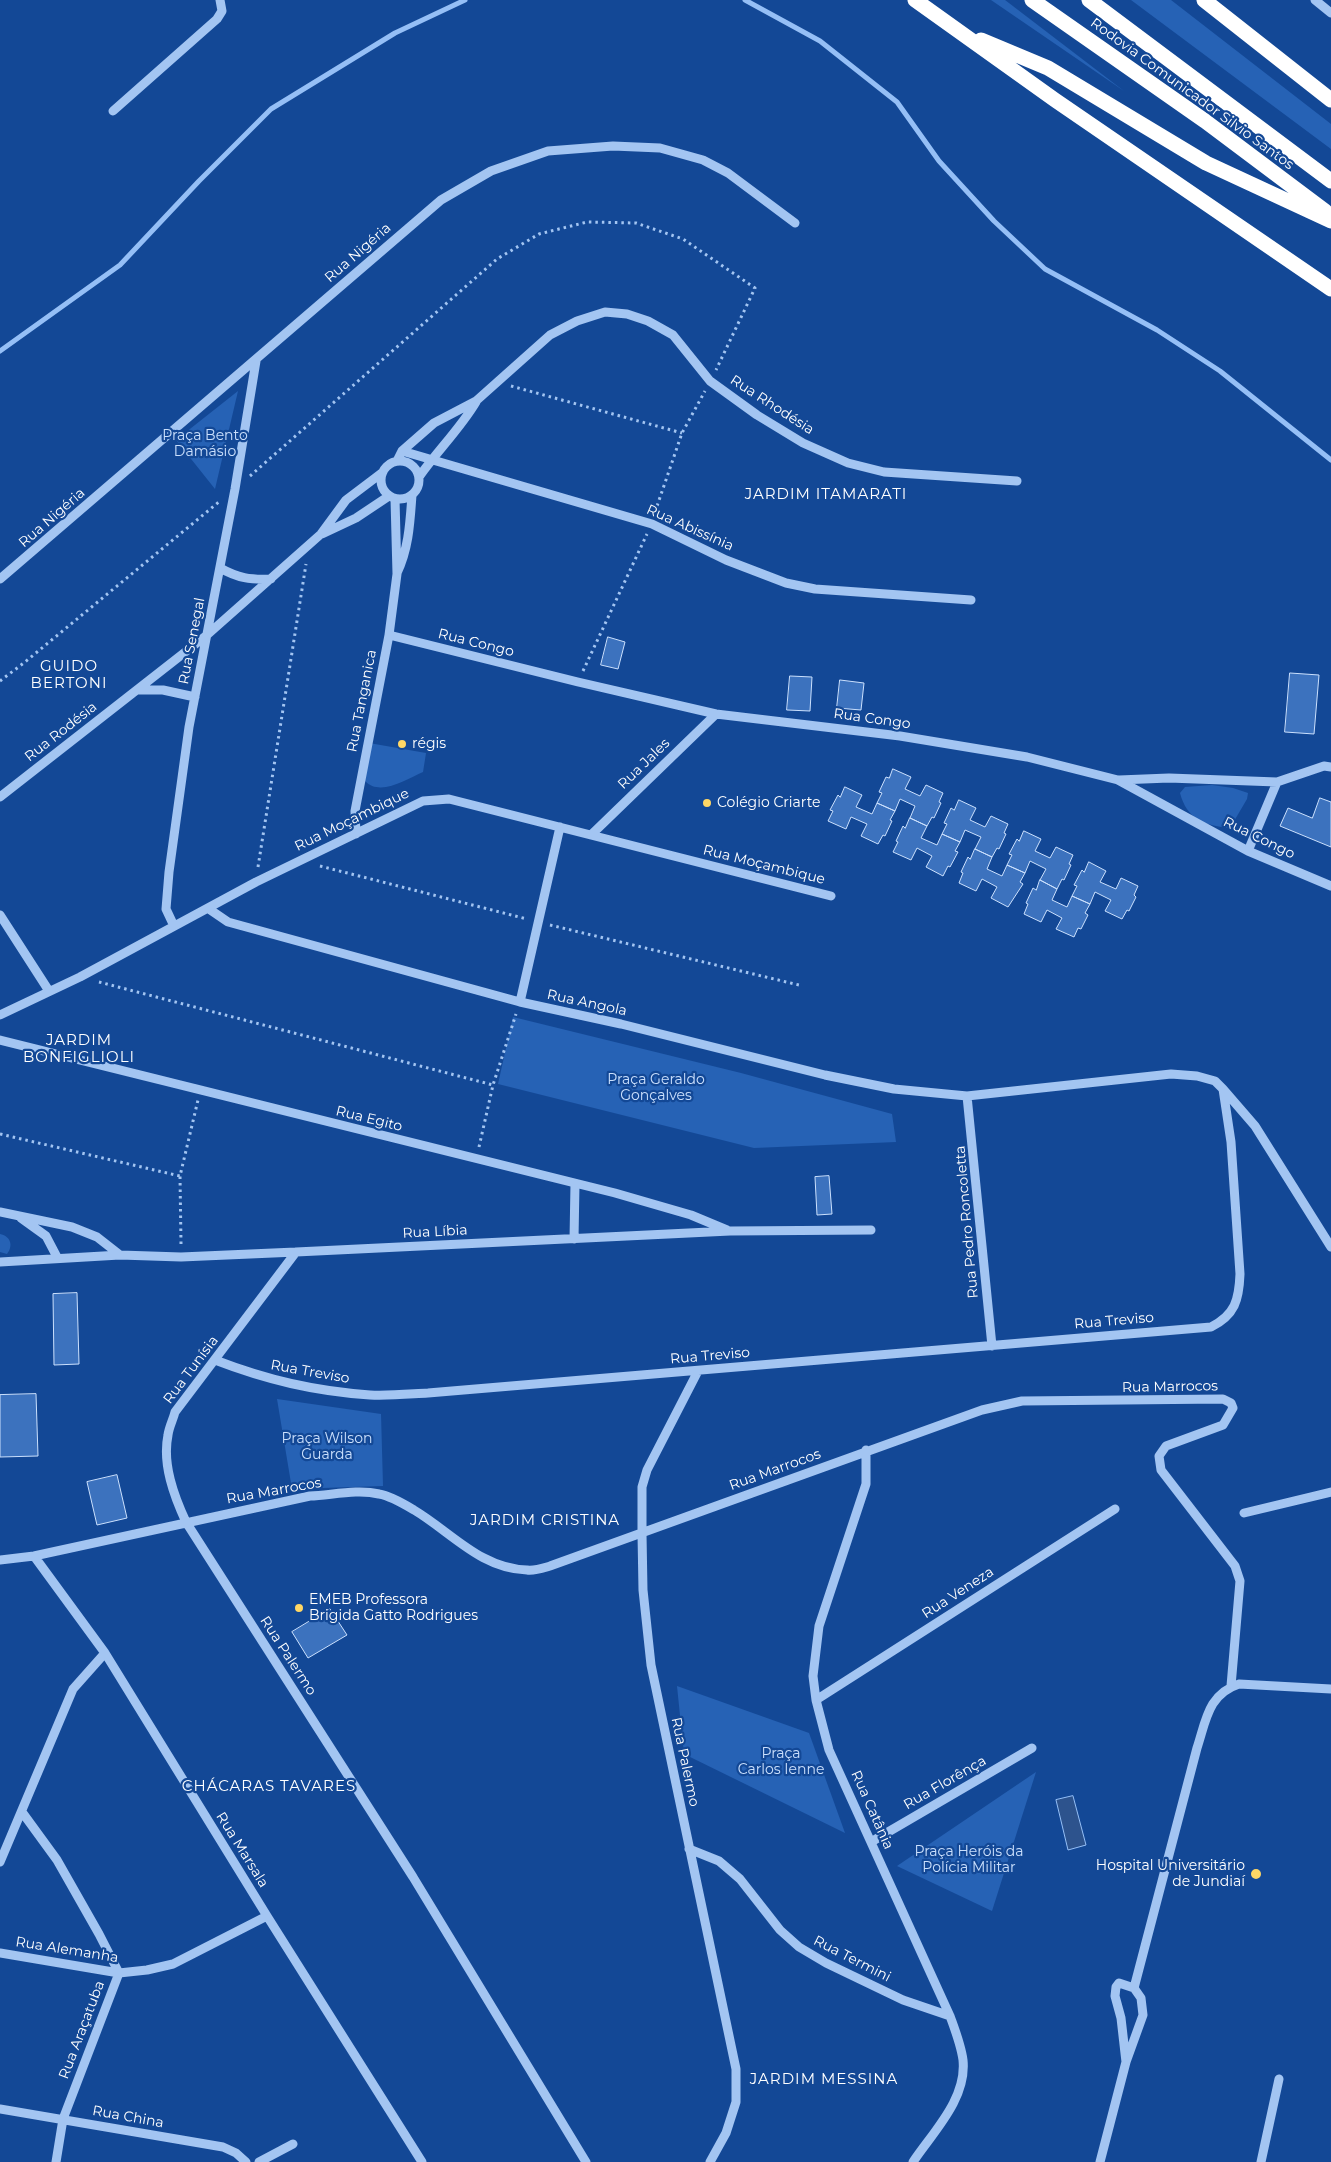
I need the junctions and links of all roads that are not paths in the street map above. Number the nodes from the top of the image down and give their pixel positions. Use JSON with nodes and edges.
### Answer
{"nodes":[{"id":1,"x":220,"y":0,"type":"edge"},
{"id":2,"x":915,"y":0,"type":"edge"},
{"id":3,"x":1032,"y":0,"type":"edge"},
{"id":4,"x":1089,"y":0,"type":"edge"},
{"id":5,"x":1204,"y":0,"type":"edge"},
{"id":6,"x":1315,"y":0,"type":"edge"},
{"id":7,"x":1331,"y":13,"type":"edge"},
{"id":8,"x":954,"y":29,"type":"junction"},
{"id":9,"x":1331,"y":100,"type":"edge"},
{"id":10,"x":113,"y":111,"type":"dead end"},
{"id":11,"x":1331,"y":181,"type":"edge"},
{"id":12,"x":1331,"y":216,"type":"edge"},
{"id":13,"x":1331,"y":221,"type":"edge"},
{"id":14,"x":795,"y":223,"type":"dead end"},
{"id":15,"x":1331,"y":289,"type":"edge"},
{"id":16,"x":256,"y":361,"type":"junction"},
{"id":17,"x":476,"y":401,"type":"junction"},
{"id":18,"x":402,"y":451,"type":"junction"},
{"id":19,"x":430,"y":460,"type":"junction"},
{"id":20,"x":397,"y":461,"type":"junction"},
{"id":21,"x":383,"y":472,"type":"junction"},
{"id":22,"x":419,"y":477,"type":"junction"},
{"id":23,"x":1018,"y":481,"type":"dead end"},
{"id":24,"x":412,"y":495,"type":"junction"},
{"id":25,"x":392,"y":497,"type":"junction"},
{"id":26,"x":321,"y":534,"type":"junction"},
{"id":27,"x":220,"y":568,"type":"junction"},
{"id":28,"x":397,"y":574,"type":"junction"},
{"id":29,"x":0,"y":579,"type":"edge"},
{"id":30,"x":271,"y":579,"type":"junction"},
{"id":31,"x":971,"y":600,"type":"dead end"},
{"id":32,"x":207,"y":635,"type":"junction"},
{"id":33,"x":389,"y":635,"type":"junction"},
{"id":34,"x":136,"y":690,"type":"junction"},
{"id":35,"x":195,"y":697,"type":"junction"},
{"id":36,"x":716,"y":714,"type":"junction"},
{"id":37,"x":1331,"y":767,"type":"edge"},
{"id":38,"x":1118,"y":780,"type":"junction"},
{"id":39,"x":1277,"y":782,"type":"junction"},
{"id":40,"x":0,"y":797,"type":"edge"},
{"id":41,"x":560,"y":827,"type":"junction"},
{"id":42,"x":356,"y":834,"type":"junction"},
{"id":43,"x":591,"y":835,"type":"junction"},
{"id":44,"x":1248,"y":851,"type":"junction"},
{"id":45,"x":1331,"y":886,"type":"edge"},
{"id":46,"x":831,"y":896,"type":"dead end"},
{"id":47,"x":209,"y":909,"type":"junction"},
{"id":48,"x":0,"y":915,"type":"edge"},
{"id":49,"x":174,"y":926,"type":"junction"},
{"id":50,"x":49,"y":991,"type":"junction"},
{"id":51,"x":520,"y":1002,"type":"junction"},
{"id":52,"x":0,"y":1015,"type":"edge"},
{"id":53,"x":0,"y":1040,"type":"edge"},
{"id":54,"x":1223,"y":1089,"type":"junction"},
{"id":55,"x":967,"y":1096,"type":"junction"},
{"id":56,"x":575,"y":1184,"type":"junction"},
{"id":57,"x":0,"y":1212,"type":"edge"},
{"id":58,"x":17,"y":1215,"type":"junction"},
{"id":59,"x":872,"y":1230,"type":"dead end"},
{"id":60,"x":730,"y":1231,"type":"junction"},
{"id":61,"x":574,"y":1239,"type":"junction"},
{"id":62,"x":1331,"y":1247,"type":"edge"},
{"id":63,"x":296,"y":1252,"type":"junction"},
{"id":64,"x":120,"y":1255,"type":"junction"},
{"id":65,"x":57,"y":1257,"type":"junction"},
{"id":66,"x":0,"y":1262,"type":"edge"},
{"id":67,"x":992,"y":1346,"type":"junction"},
{"id":68,"x":216,"y":1360,"type":"junction"},
{"id":69,"x":698,"y":1371,"type":"junction"},
{"id":70,"x":866,"y":1450,"type":"junction"},
{"id":71,"x":1331,"y":1492,"type":"edge"},
{"id":72,"x":1115,"y":1509,"type":"dead end"},
{"id":73,"x":1244,"y":1513,"type":"dead end"},
{"id":74,"x":186,"y":1522,"type":"junction"},
{"id":75,"x":642,"y":1534,"type":"junction"},
{"id":76,"x":34,"y":1556,"type":"junction"},
{"id":77,"x":0,"y":1560,"type":"edge"},
{"id":78,"x":105,"y":1653,"type":"junction"},
{"id":79,"x":1231,"y":1686,"type":"junction"},
{"id":80,"x":1331,"y":1689,"type":"edge"},
{"id":81,"x":816,"y":1700,"type":"junction"},
{"id":82,"x":1032,"y":1748,"type":"dead end"},
{"id":83,"x":22,"y":1812,"type":"junction"},
{"id":84,"x":871,"y":1842,"type":"junction"},
{"id":85,"x":689,"y":1849,"type":"junction"},
{"id":86,"x":0,"y":1862,"type":"edge"},
{"id":87,"x":267,"y":1916,"type":"junction"},
{"id":88,"x":0,"y":1953,"type":"edge"},
{"id":89,"x":118,"y":1973,"type":"junction"},
{"id":90,"x":1134,"y":1988,"type":"junction"},
{"id":91,"x":950,"y":2016,"type":"junction"},
{"id":92,"x":1126,"y":2062,"type":"junction"},
{"id":93,"x":1279,"y":2079,"type":"dead end"},
{"id":94,"x":0,"y":2109,"type":"edge"},
{"id":95,"x":63,"y":2119,"type":"junction"},
{"id":96,"x":292,"y":2144,"type":"dead end"},
{"id":97,"x":56,"y":2162,"type":"edge"},
{"id":98,"x":246,"y":2162,"type":"edge"},
{"id":99,"x":259,"y":2162,"type":"edge"},
{"id":100,"x":422,"y":2162,"type":"edge"},
{"id":101,"x":586,"y":2162,"type":"edge"},
{"id":102,"x":710,"y":2162,"type":"edge"},
{"id":103,"x":913,"y":2162,"type":"edge"},
{"id":104,"x":1100,"y":2162,"type":"edge"},
{"id":105,"x":1261,"y":2162,"type":"edge"}],
"edges":[{"from":1,"to":10,"type":"street"},
{"from":2,"to":8,"type":"highway"},
{"from":3,"to":12,"type":"highway","name":"Rodovia Comunicador Silvio Santos"},
{"from":4,"to":11,"type":"highway","name":"Rodovia Comunicador Silvio Santos"},
{"from":5,"to":9,"type":"highway"},
{"from":6,"to":7,"type":"street"},
{"from":8,"to":13,"type":"highway"},
{"from":8,"to":15,"type":"highway"},
{"from":14,"to":16,"type":"street","name":"Rua Nigéria"},
{"from":16,"to":27,"type":"street","name":"Rua Senegal"},
{"from":16,"to":29,"type":"street","name":"Rua Nigéria"},
{"from":17,"to":18,"type":"street"},
{"from":17,"to":19,"type":"street"},
{"from":17,"to":23,"type":"street","name":"Rua Rhodésia"},
{"from":18,"to":19,"type":"street","name":"Rua Abissínia"},
{"from":18,"to":20,"type":"street"},
{"from":19,"to":22,"type":"street"},
{"from":19,"to":31,"type":"street","name":"Rua Abissínia"},
{"from":20,"to":21,"type":"street"},
{"from":20,"to":22,"type":"street"},
{"from":21,"to":25,"type":"street"},
{"from":21,"to":26,"type":"street","name":"Rua Rodésia"},
{"from":22,"to":24,"type":"street"},
{"from":24,"to":25,"type":"street"},
{"from":24,"to":28,"type":"street","name":"Rua Tanganica"},
{"from":25,"to":26,"type":"street","name":"Rua Rodésia"},
{"from":25,"to":28,"type":"street","name":"Rua Tanganica"},
{"from":26,"to":30,"type":"street","name":"Rua Rodésia"},
{"from":27,"to":30,"type":"street"},
{"from":27,"to":32,"type":"street","name":"Rua Senegal"},
{"from":28,"to":33,"type":"street","name":"Rua Tanganica"},
{"from":30,"to":32,"type":"street","name":"Rua Rodésia"},
{"from":32,"to":34,"type":"street","name":"Rua Rodésia"},
{"from":32,"to":35,"type":"street","name":"Rua Senegal"},
{"from":33,"to":36,"type":"street","name":"Rua Congo"},
{"from":33,"to":42,"type":"street","name":"Rua Tanganica"},
{"from":34,"to":35,"type":"street"},
{"from":34,"to":40,"type":"street","name":"Rua Rodésia"},
{"from":35,"to":49,"type":"street","name":"Rua Senegal"},
{"from":36,"to":38,"type":"street","name":"Rua Congo"},
{"from":36,"to":43,"type":"street","name":"Rua Jales"},
{"from":37,"to":39,"type":"street"},
{"from":38,"to":39,"type":"street"},
{"from":38,"to":44,"type":"street","name":"Rua Congo"},
{"from":39,"to":44,"type":"street"},
{"from":41,"to":42,"type":"street","name":"Rua Moçambique"},
{"from":41,"to":43,"type":"street","name":"Rua Moçambique"},
{"from":41,"to":51,"type":"street"},
{"from":42,"to":47,"type":"street","name":"Rua Moçambique"},
{"from":43,"to":46,"type":"street","name":"Rua Moçambique"},
{"from":44,"to":45,"type":"street","name":"Rua Congo"},
{"from":47,"to":49,"type":"street","name":"Rua Moçambique"},
{"from":47,"to":51,"type":"street","name":"Rua Angola"},
{"from":48,"to":50,"type":"street"},
{"from":49,"to":50,"type":"street","name":"Rua Moçambique"},
{"from":50,"to":52,"type":"street","name":"Rua Moçambique"},
{"from":51,"to":55,"type":"street","name":"Rua Angola"},
{"from":53,"to":56,"type":"street","name":"Rua Egito"},
{"from":54,"to":55,"type":"street","name":"Rua Angola"},
{"from":54,"to":62,"type":"street"},
{"from":54,"to":67,"type":"street","name":"Rua Treviso"},
{"from":55,"to":67,"type":"street","name":"Rua Pedro Roncoletta"},
{"from":56,"to":60,"type":"street","name":"Rua Egito"},
{"from":56,"to":61,"type":"street"},
{"from":57,"to":58,"type":"street"},
{"from":58,"to":64,"type":"street"},
{"from":58,"to":65,"type":"street"},
{"from":59,"to":60,"type":"street","name":"Rua Líbia"},
{"from":60,"to":61,"type":"street","name":"Rua Líbia"},
{"from":61,"to":63,"type":"street","name":"Rua Líbia"},
{"from":63,"to":64,"type":"street","name":"Rua Líbia"},
{"from":63,"to":68,"type":"street","name":"Rua Tunísia"},
{"from":64,"to":65,"type":"street","name":"Rua Líbia"},
{"from":65,"to":66,"type":"street","name":"Rua Líbia"},
{"from":67,"to":69,"type":"street","name":"Rua Treviso"},
{"from":68,"to":69,"type":"street","name":"Rua Treviso"},
{"from":68,"to":74,"type":"street","name":"Rua Tunísia"},
{"from":69,"to":75,"type":"street","name":"Rua Palermo"},
{"from":70,"to":75,"type":"street","name":"Rua Marrocos"},
{"from":70,"to":79,"type":"street","name":"Rua Marrocos"},
{"from":70,"to":81,"type":"street","name":"Rua Catânia"},
{"from":71,"to":73,"type":"street"},
{"from":72,"to":81,"type":"street","name":"Rua Veneza"},
{"from":74,"to":75,"type":"street","name":"Rua Marrocos"},
{"from":74,"to":76,"type":"street","name":"Rua Marrocos"},
{"from":74,"to":101,"type":"street","name":"Rua Palermo"},
{"from":75,"to":85,"type":"street","name":"Rua Palermo"},
{"from":76,"to":77,"type":"street","name":"Rua Marrocos"},
{"from":76,"to":78,"type":"street","name":"Rua Marsala"},
{"from":78,"to":83,"type":"street"},
{"from":78,"to":87,"type":"street","name":"Rua Marsala"},
{"from":79,"to":80,"type":"street"},
{"from":79,"to":90,"type":"street"},
{"from":81,"to":84,"type":"street","name":"Rua Catânia"},
{"from":82,"to":84,"type":"street","name":"Rua Florênça"},
{"from":83,"to":86,"type":"street"},
{"from":83,"to":89,"type":"street","name":"Rua Araçatuba"},
{"from":84,"to":91,"type":"street","name":"Rua Catânia"},
{"from":85,"to":91,"type":"street","name":"Rua Termini"},
{"from":85,"to":102,"type":"street","name":"Rua Palermo"},
{"from":87,"to":89,"type":"street","name":"Rua Alemanha"},
{"from":87,"to":100,"type":"street","name":"Rua Marsala"},
{"from":88,"to":89,"type":"street","name":"Rua Alemanha"},
{"from":89,"to":95,"type":"street","name":"Rua Araçatuba"},
{"from":90,"to":92,"type":"street"},
{"from":90,"to":92,"type":"street"},
{"from":91,"to":103,"type":"street","name":"Rua Catânia"},
{"from":92,"to":104,"type":"street"},
{"from":93,"to":105,"type":"street"},
{"from":94,"to":95,"type":"street","name":"Rua China"},
{"from":95,"to":97,"type":"street","name":"Rua Araçatuba"},
{"from":95,"to":98,"type":"street","name":"Rua China"},
{"from":96,"to":99,"type":"street"}]}
